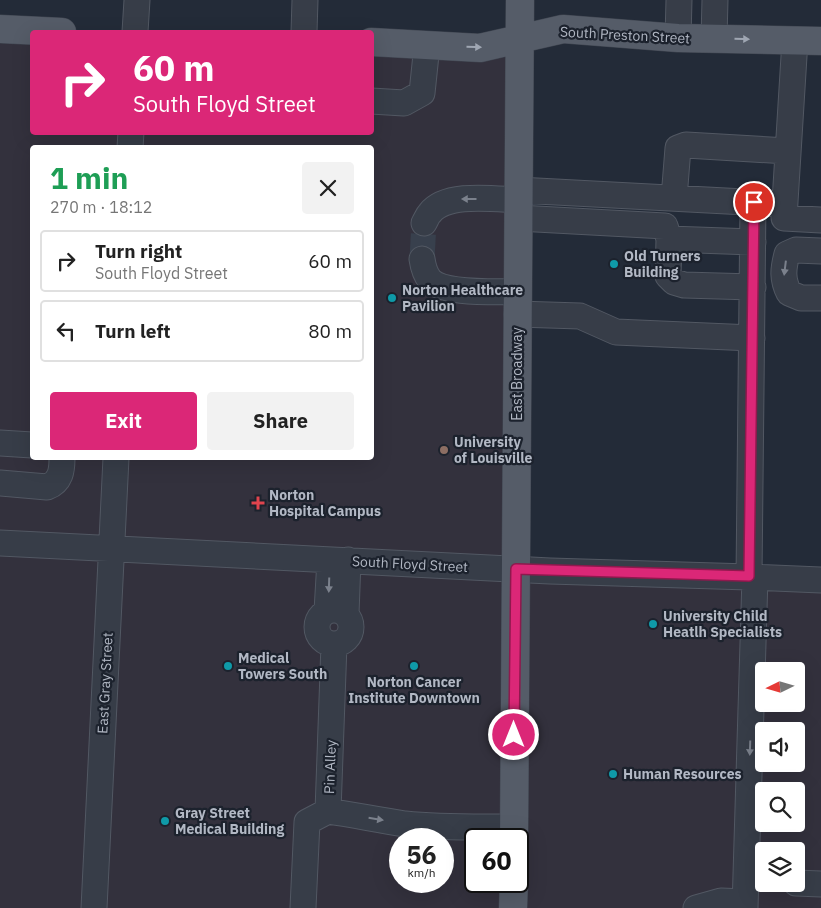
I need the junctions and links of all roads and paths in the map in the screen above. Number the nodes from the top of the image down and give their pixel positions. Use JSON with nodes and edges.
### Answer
{"nodes":[{"id":1,"x":137,"y":0,"type":"edge"},
{"id":2,"x":305,"y":0,"type":"edge"},
{"id":3,"x":514,"y":0,"type":"edge"},
{"id":4,"x":520,"y":0,"type":"edge"},
{"id":5,"x":679,"y":0,"type":"edge"},
{"id":6,"x":715,"y":0,"type":"edge"},
{"id":7,"x":0,"y":29,"type":"edge"},
{"id":8,"x":30,"y":30,"type":"edge"},
{"id":9,"x":135,"y":30,"type":"edge"},
{"id":10,"x":304,"y":30,"type":"edge"},
{"id":11,"x":678,"y":38,"type":"junction"},
{"id":12,"x":714,"y":38,"type":"junction"},
{"id":13,"x":519,"y":39,"type":"junction"},
{"id":14,"x":808,"y":41,"type":"edge"},
{"id":15,"x":374,"y":42,"type":"edge"},
{"id":16,"x":427,"y":45,"type":"junction"},
{"id":17,"x":374,"y":102,"type":"edge"},
{"id":18,"x":788,"y":151,"type":"junction"},
{"id":19,"x":674,"y":198,"type":"junction"},
{"id":20,"x":754,"y":202,"type":"junction"},
{"id":21,"x":518,"y":203,"type":"junction"},
{"id":22,"x":784,"y":204,"type":"junction"},
{"id":23,"x":821,"y":220,"type":"edge"},
{"id":24,"x":424,"y":224,"type":"tunnel mouth"},
{"id":25,"x":669,"y":239,"type":"junction"},
{"id":26,"x":753,"y":242,"type":"junction"},
{"id":27,"x":821,"y":251,"type":"edge"},
{"id":28,"x":422,"y":259,"type":"tunnel mouth"},
{"id":29,"x":753,"y":287,"type":"junction"},
{"id":30,"x":821,"y":298,"type":"edge"},
{"id":31,"x":517,"y":303,"type":"junction"},
{"id":32,"x":752,"y":338,"type":"junction"},
{"id":33,"x":0,"y":443,"type":"edge"},
{"id":34,"x":30,"y":445,"type":"edge"},
{"id":35,"x":62,"y":460,"type":"edge"},
{"id":36,"x":116,"y":460,"type":"edge"},
{"id":37,"x":0,"y":483,"type":"edge"},
{"id":38,"x":0,"y":543,"type":"edge"},
{"id":39,"x":111,"y":548,"type":"junction"},
{"id":40,"x":339,"y":560,"type":"junction"},
{"id":41,"x":516,"y":569,"type":"junction"},
{"id":42,"x":752,"y":577,"type":"junction"},
{"id":43,"x":821,"y":580,"type":"edge"},
{"id":44,"x":328,"y":811,"type":"junction"},
{"id":45,"x":480,"y":828,"type":"edge"},
{"id":46,"x":514,"y":828,"type":"edge"},
{"id":47,"x":805,"y":884,"type":"edge"},
{"id":48,"x":821,"y":884,"type":"edge"},
{"id":49,"x":514,"y":893,"type":"edge"},
{"id":50,"x":750,"y":894,"type":"edge"},
{"id":51,"x":708,"y":906,"type":"edge"},
{"id":52,"x":94,"y":908,"type":"edge"},
{"id":53,"x":303,"y":908,"type":"edge"},
{"id":54,"x":514,"y":908,"type":"edge"}],
"edges":[{"from":1,"to":9,"type":"street"},
{"from":2,"to":10,"type":"street"},
{"from":3,"to":4,"type":"street"},
{"from":4,"to":13,"type":"main road","name":"East Broadway"},
{"from":5,"to":11,"type":"street"},
{"from":6,"to":12,"type":"street"},
{"from":7,"to":8,"type":"main road"},
{"from":11,"to":12,"type":"main road","name":"South Preston Street"},
{"from":11,"to":13,"type":"main road","name":"South Preston Street"},
{"from":12,"to":14,"type":"main road","name":"South Preston Street","one_way":true},
{"from":16,"to":13,"type":"main road","name":"South Preston Street","one_way":true},
{"from":13,"to":21,"type":"main road","name":"East Broadway"},
{"from":14,"to":18,"type":"street"},
{"from":15,"to":16,"type":"main road","name":"South Preston Street"},
{"from":16,"to":17,"type":"street"},
{"from":18,"to":19,"type":"street"},
{"from":18,"to":22,"type":"street"},
{"from":19,"to":20,"type":"street"},
{"from":19,"to":21,"type":"street"},
{"from":20,"to":22,"type":"street"},
{"from":20,"to":26,"type":"street"},
{"from":21,"to":24,"type":"street","one_way":true},
{"from":21,"to":25,"type":"street"},
{"from":21,"to":31,"type":"main road","name":"East Broadway"},
{"from":22,"to":23,"type":"street"},
{"from":25,"to":26,"type":"street"},
{"from":25,"to":29,"type":"street"},
{"from":26,"to":29,"type":"street"},
{"from":27,"to":30,"type":"street","one_way":true},
{"from":28,"to":31,"type":"street"},
{"from":29,"to":32,"type":"street"},
{"from":31,"to":32,"type":"street"},
{"from":31,"to":41,"type":"main road","name":"East Broadway"},
{"from":32,"to":42,"type":"street"},
{"from":33,"to":34,"type":"street"},
{"from":35,"to":37,"type":"street"},
{"from":36,"to":39,"type":"street","name":"East Gray Street"},
{"from":38,"to":39,"type":"street","name":"South Floyd Street"},
{"from":39,"to":40,"type":"street","name":"South Floyd Street"},
{"from":39,"to":52,"type":"street","name":"East Gray Street"},
{"from":40,"to":41,"type":"street","name":"South Floyd Street"},
{"from":40,"to":44,"type":"street","name":"Pin Alley"},
{"from":41,"to":42,"type":"street","name":"South Floyd Street"},
{"from":41,"to":46,"type":"main road","name":"East Broadway"},
{"from":42,"to":43,"type":"street","name":"South Floyd Street"},
{"from":42,"to":50,"type":"street","one_way":true},
{"from":44,"to":45,"type":"street","one_way":true},
{"from":44,"to":53,"type":"street","name":"Pin Alley"},
{"from":47,"to":48,"type":"street"},
{"from":49,"to":54,"type":"main road"},
{"from":50,"to":51,"type":"street"}]}
